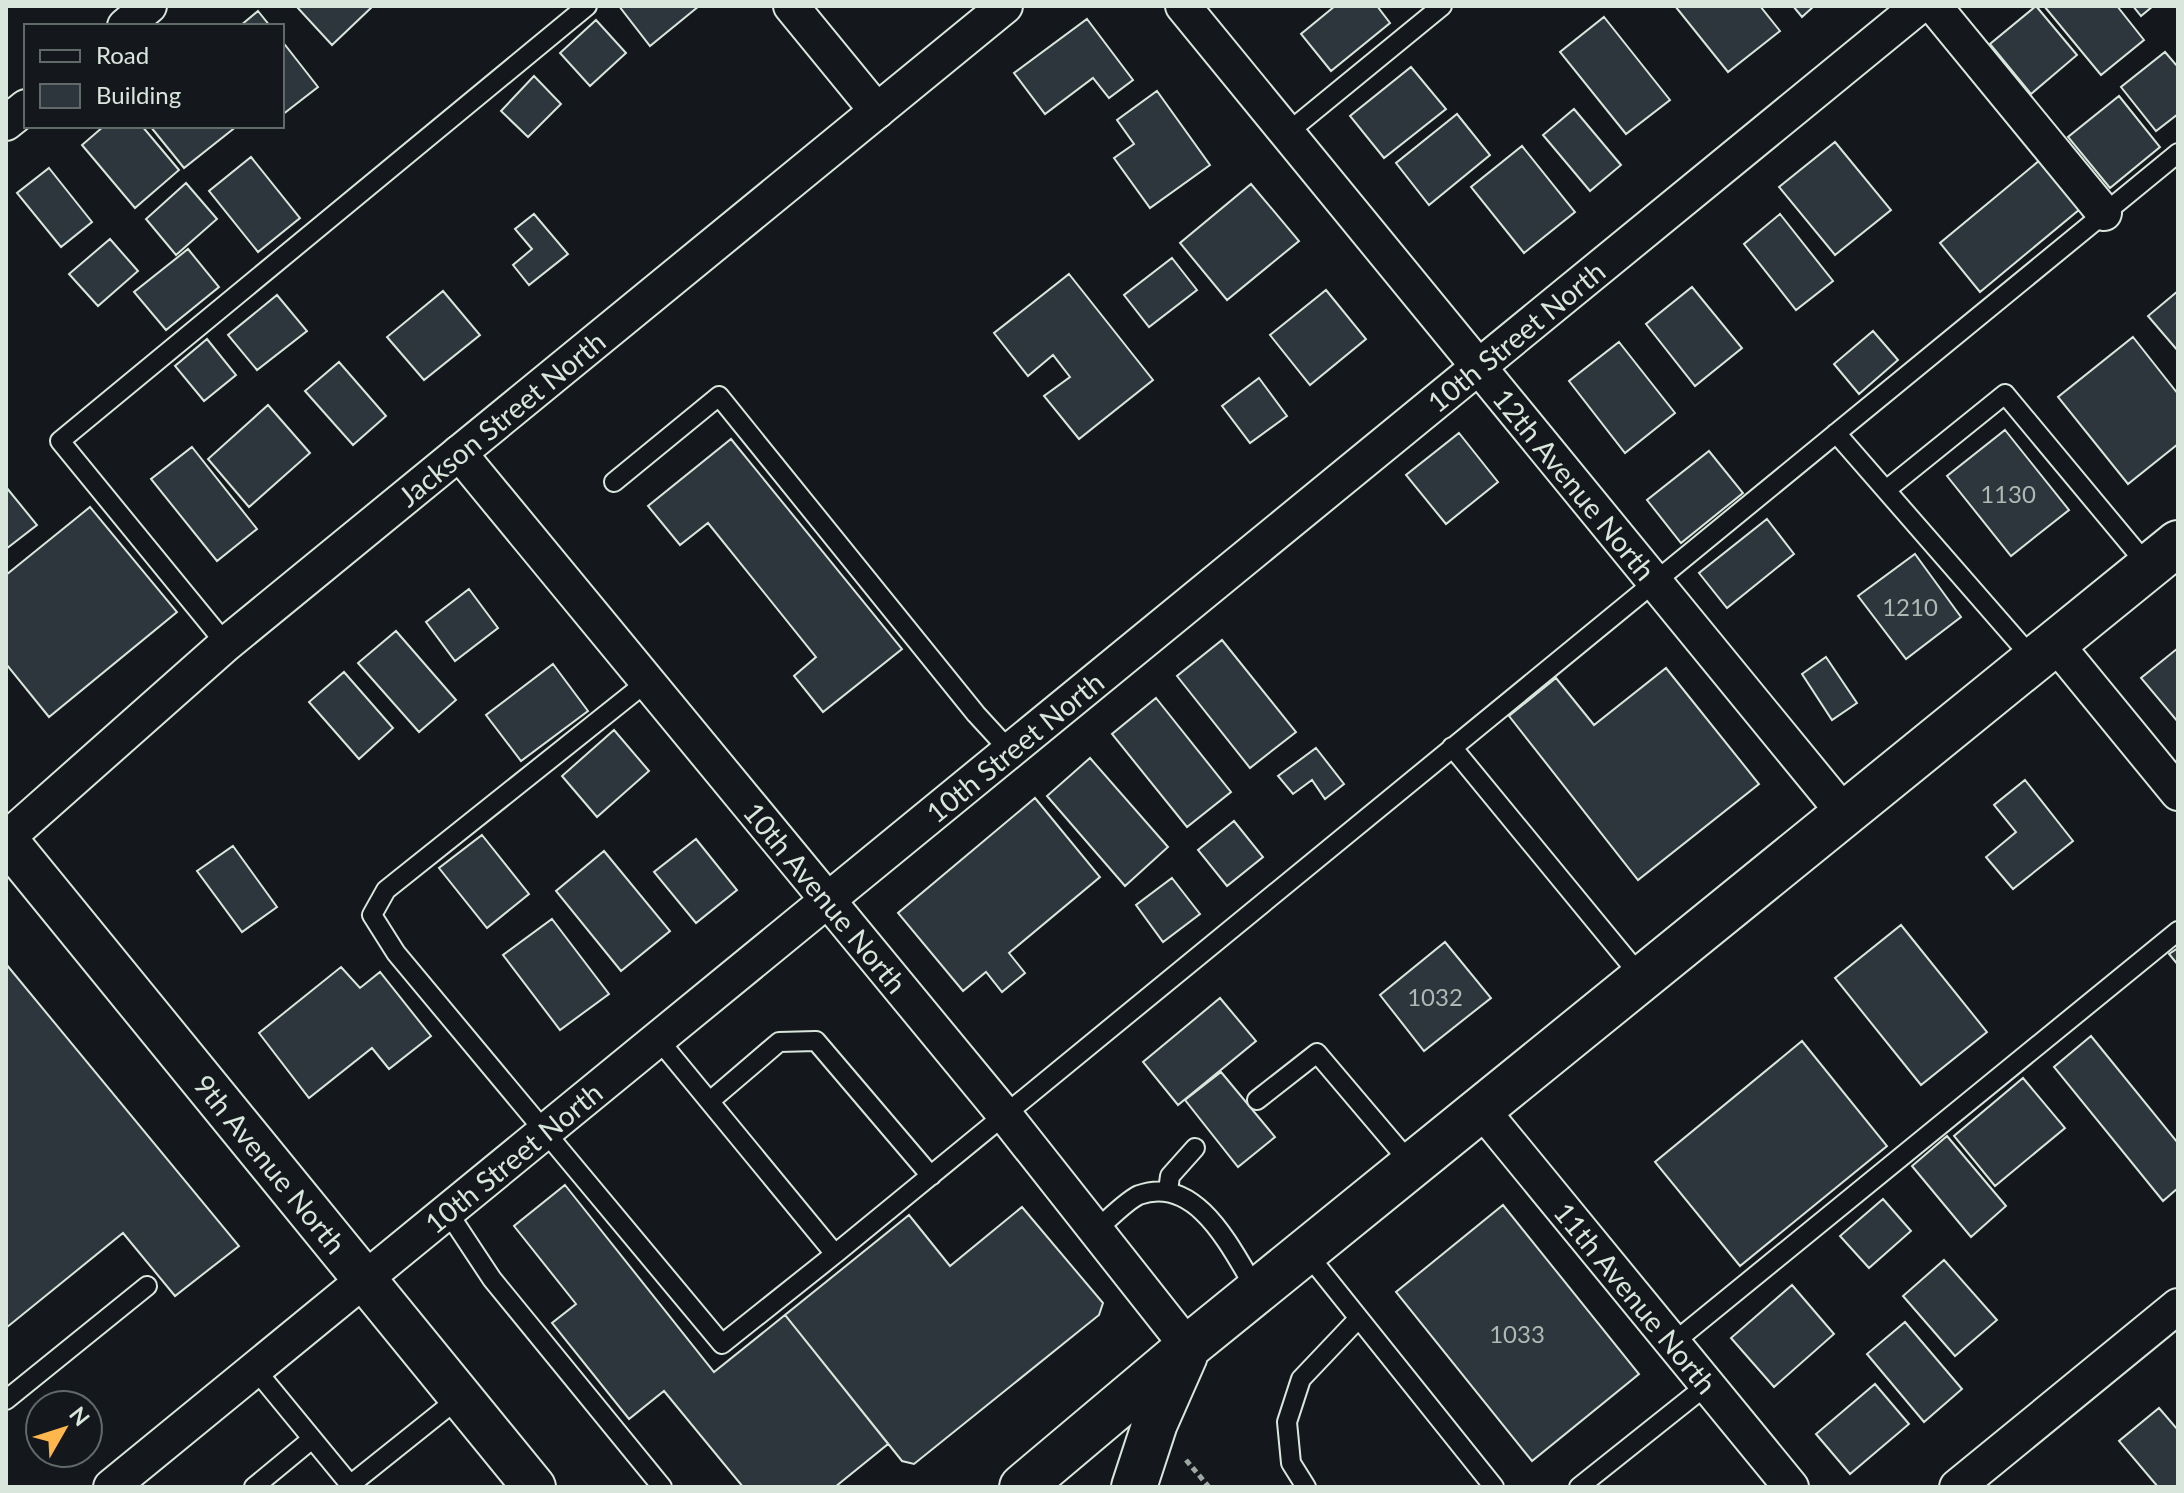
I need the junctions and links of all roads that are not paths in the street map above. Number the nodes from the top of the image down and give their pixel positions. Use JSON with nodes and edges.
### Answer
{"nodes":[{"id":1,"x":149,"y":6,"type":"edge"},
{"id":2,"x":587,"y":6,"type":"edge"},
{"id":3,"x":791,"y":6,"type":"edge"},
{"id":4,"x":1005,"y":6,"type":"edge"},
{"id":5,"x":1183,"y":6,"type":"edge"},
{"id":6,"x":1442,"y":6,"type":"edge"},
{"id":7,"x":1919,"y":6,"type":"edge"},
{"id":8,"x":1934,"y":6,"type":"edge"},
{"id":9,"x":127,"y":24,"type":"edge"},
{"id":10,"x":24,"y":109,"type":"edge"},
{"id":11,"x":877,"y":111,"type":"junction"},
{"id":12,"x":6,"y":123,"type":"edge"},
{"id":13,"x":1287,"y":133,"type":"junction"},
{"id":14,"x":2178,"y":153,"type":"edge"},
{"id":15,"x":2104,"y":213,"type":"junction"},
{"id":16,"x":1479,"y":367,"type":"junction"},
{"id":17,"x":1836,"y":433,"type":"junction"},
{"id":18,"x":459,"y":453,"type":"junction"},
{"id":19,"x":614,"y":482,"type":"dead end"},
{"id":20,"x":1886,"y":490,"type":"junction"},
{"id":21,"x":2164,"y":555,"type":"edge"},
{"id":22,"x":1654,"y":581,"type":"junction"},
{"id":23,"x":226,"y":644,"type":"junction"},
{"id":24,"x":2044,"y":652,"type":"junction"},
{"id":25,"x":648,"y":681,"type":"junction"},
{"id":26,"x":1452,"y":747,"type":"junction"},
{"id":27,"x":1010,"y":751,"type":"junction"},
{"id":28,"x":2178,"y":793,"type":"edge"},
{"id":29,"x":1844,"y":813,"type":"junction"},
{"id":30,"x":6,"y":840,"type":"edge"},
{"id":31,"x":828,"y":899,"type":"junction"},
{"id":32,"x":2178,"y":931,"type":"edge"},
{"id":33,"x":1642,"y":978,"type":"junction"},
{"id":34,"x":658,"y":1039,"type":"junction"},
{"id":35,"x":1257,"y":1100,"type":"dead end"},
{"id":36,"x":710,"y":1101,"type":"junction"},
{"id":37,"x":1481,"y":1109,"type":"junction"},
{"id":38,"x":1004,"y":1114,"type":"junction"},
{"id":39,"x":545,"y":1132,"type":"junction"},
{"id":40,"x":1195,"y":1148,"type":"dead end"},
{"id":41,"x":1412,"y":1165,"type":"junction"},
{"id":42,"x":931,"y":1176,"type":"junction"},
{"id":43,"x":1168,"y":1191,"type":"junction"},
{"id":44,"x":447,"y":1211,"type":"junction"},
{"id":45,"x":1096,"y":1230,"type":"junction"},
{"id":46,"x":1305,"y":1251,"type":"junction"},
{"id":47,"x":835,"y":1254,"type":"junction"},
{"id":48,"x":364,"y":1280,"type":"junction"},
{"id":49,"x":147,"y":1286,"type":"dead end"},
{"id":50,"x":1257,"y":1291,"type":"junction"},
{"id":51,"x":2178,"y":1306,"type":"edge"},
{"id":52,"x":1358,"y":1319,"type":"junction"},
{"id":53,"x":1673,"y":1343,"type":"junction"},
{"id":54,"x":1188,"y":1347,"type":"junction"},
{"id":55,"x":255,"y":1369,"type":"junction"},
{"id":56,"x":1707,"y":1385,"type":"junction"},
{"id":57,"x":460,"y":1397,"type":"junction"},
{"id":58,"x":6,"y":1400,"type":"edge"},
{"id":59,"x":312,"y":1439,"type":"junction"},
{"id":60,"x":351,"y":1486,"type":"edge"},
{"id":61,"x":111,"y":1487,"type":"edge"},
{"id":62,"x":254,"y":1487,"type":"edge"},
{"id":63,"x":534,"y":1487,"type":"edge"},
{"id":64,"x":662,"y":1487,"type":"edge"},
{"id":65,"x":1022,"y":1487,"type":"edge"},
{"id":66,"x":1134,"y":1487,"type":"edge"},
{"id":67,"x":1306,"y":1487,"type":"edge"},
{"id":68,"x":1494,"y":1487,"type":"edge"},
{"id":69,"x":1579,"y":1487,"type":"edge"},
{"id":70,"x":1791,"y":1487,"type":"edge"},
{"id":71,"x":1957,"y":1487,"type":"edge"}],
"edges":[{"from":1,"to":9,"type":"street"},
{"from":2,"to":23,"type":"lane"},
{"from":3,"to":11,"type":"street"},
{"from":4,"to":11,"type":"street","name":"Jackson Street North"},
{"from":5,"to":13,"type":"street","name":"12th Avenue North"},
{"from":6,"to":13,"type":"lane"},
{"from":7,"to":16,"type":"street","name":"10th Street North"},
{"from":8,"to":15,"type":"street"},
{"from":10,"to":12,"type":"street"},
{"from":11,"to":18,"type":"street","name":"Jackson Street North"},
{"from":13,"to":16,"type":"street","name":"12th Avenue North"},
{"from":14,"to":15,"type":"lane"},
{"from":15,"to":17,"type":"lane"},
{"from":16,"to":22,"type":"street","name":"12th Avenue North"},
{"from":16,"to":27,"type":"street","name":"10th Street North"},
{"from":17,"to":20,"type":"lane"},
{"from":17,"to":22,"type":"lane"},
{"from":18,"to":23,"type":"street","name":"Jackson Street North"},
{"from":18,"to":25,"type":"street","name":"10th Avenue North"},
{"from":19,"to":27,"type":"lane"},
{"from":20,"to":21,"type":"lane"},
{"from":20,"to":24,"type":"lane"},
{"from":21,"to":24,"type":"main road"},
{"from":22,"to":26,"type":"lane"},
{"from":22,"to":29,"type":"street","name":"12th Avenue North"},
{"from":23,"to":30,"type":"street","name":"Jackson Street North"},
{"from":24,"to":28,"type":"street"},
{"from":24,"to":29,"type":"main road"},
{"from":25,"to":31,"type":"street","name":"10th Avenue North"},
{"from":25,"to":39,"type":"lane"},
{"from":26,"to":33,"type":"lane"},
{"from":26,"to":38,"type":"lane"},
{"from":27,"to":31,"type":"street","name":"10th Street North"},
{"from":29,"to":33,"type":"main road"},
{"from":30,"to":48,"type":"street","name":"9th Avenue North"},
{"from":31,"to":34,"type":"street","name":"10th Street North"},
{"from":31,"to":38,"type":"street","name":"10th Avenue North"},
{"from":32,"to":53,"type":"lane"},
{"from":33,"to":37,"type":"main road"},
{"from":34,"to":36,"type":"lane"},
{"from":34,"to":39,"type":"street","name":"10th Street North"},
{"from":35,"to":41,"type":"lane"},
{"from":36,"to":42,"type":"lane"},
{"from":36,"to":47,"type":"lane"},
{"from":37,"to":41,"type":"main road"},
{"from":37,"to":53,"type":"street","name":"11th Avenue North"},
{"from":38,"to":42,"type":"lane"},
{"from":38,"to":45,"type":"street","name":"10th Avenue North"},
{"from":39,"to":44,"type":"street","name":"10th Street North"},
{"from":39,"to":47,"type":"lane"},
{"from":40,"to":43,"type":"lane"},
{"from":41,"to":46,"type":"main road"},
{"from":42,"to":47,"type":"lane"},
{"from":43,"to":45,"type":"lane"},
{"from":43,"to":50,"type":"lane"},
{"from":44,"to":48,"type":"street","name":"10th Street North"},
{"from":44,"to":64,"type":"lane"},
{"from":45,"to":54,"type":"street","name":"10th Avenue North"},
{"from":46,"to":50,"type":"main road"},
{"from":46,"to":52,"type":"lane"},
{"from":48,"to":55,"type":"street","name":"10th Street North"},
{"from":48,"to":57,"type":"street","name":"9th Avenue North"},
{"from":49,"to":58,"type":"lane"},
{"from":50,"to":54,"type":"main road"},
{"from":51,"to":71,"type":"street"},
{"from":52,"to":67,"type":"lane"},
{"from":52,"to":68,"type":"lane"},
{"from":53,"to":56,"type":"street","name":"11th Avenue North"},
{"from":54,"to":65,"type":"main road"},
{"from":54,"to":66,"type":"main road"},
{"from":55,"to":59,"type":"lane"},
{"from":55,"to":61,"type":"street","name":"10th Street North"},
{"from":56,"to":69,"type":"lane"},
{"from":56,"to":70,"type":"street","name":"11th Avenue North"},
{"from":57,"to":60,"type":"lane"},
{"from":57,"to":63,"type":"street","name":"9th Avenue North"},
{"from":59,"to":60,"type":"lane"},
{"from":59,"to":62,"type":"lane"}]}
